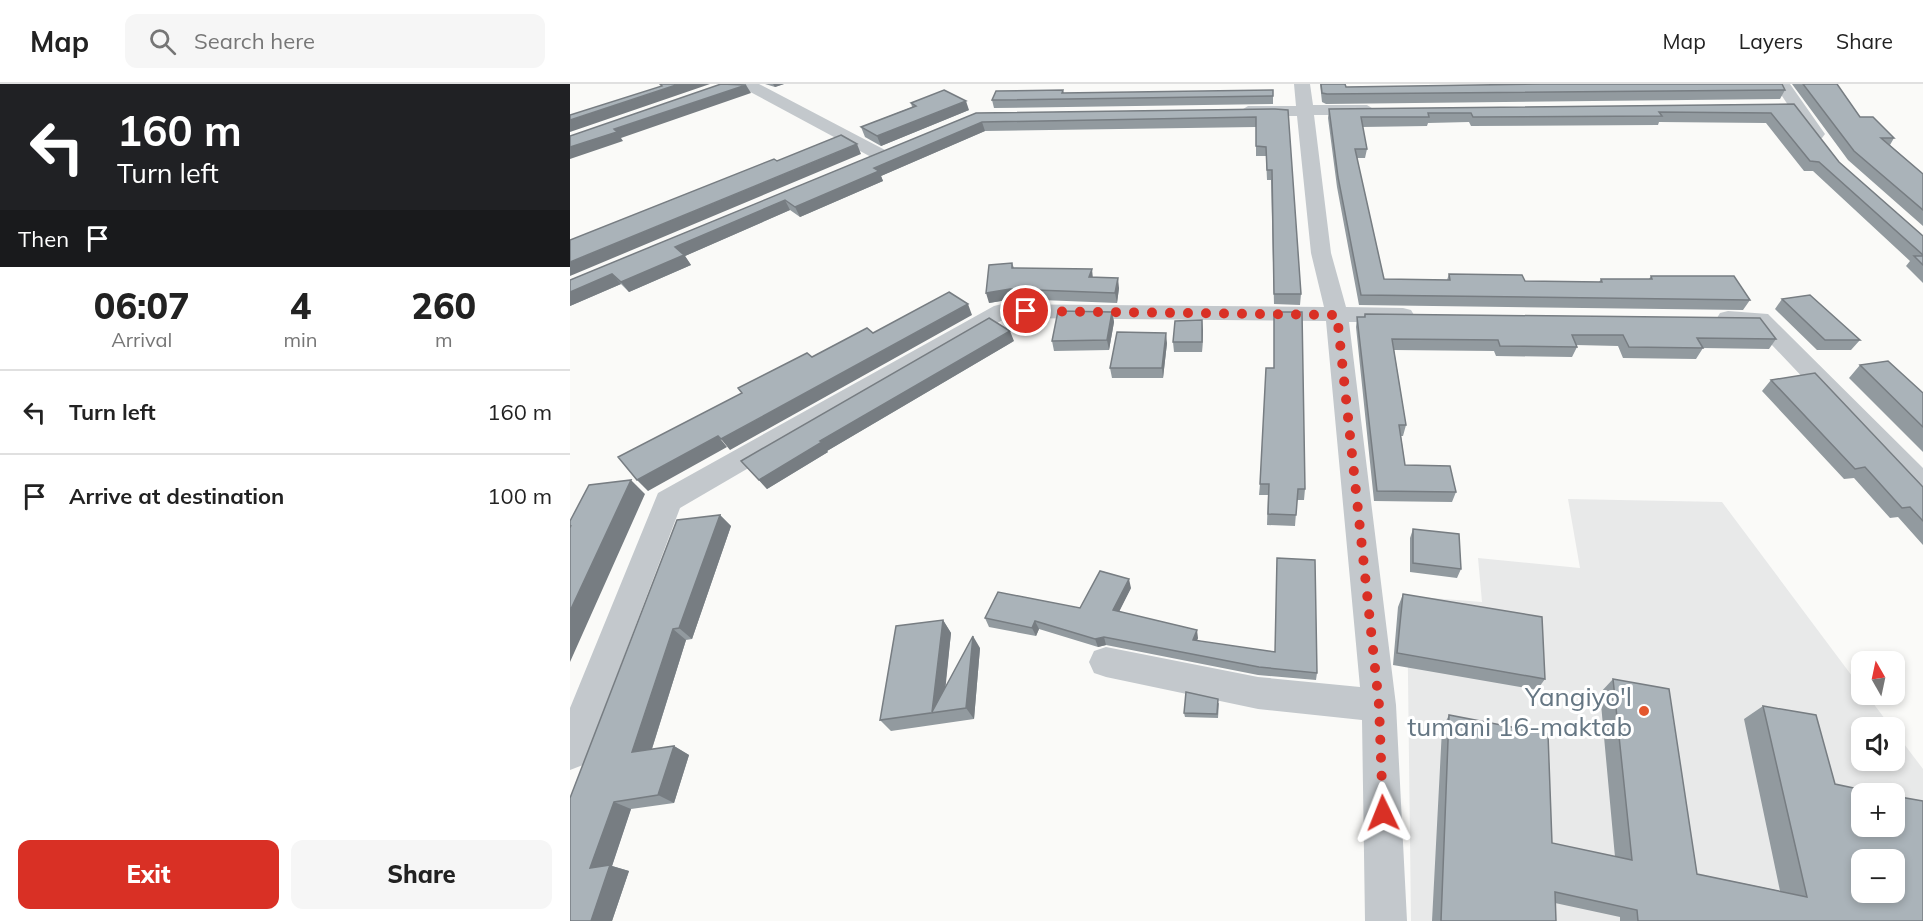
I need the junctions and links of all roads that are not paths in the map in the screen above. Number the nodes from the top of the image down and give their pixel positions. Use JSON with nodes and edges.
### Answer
{"nodes":[{"id":1,"x":747,"y":84,"type":"edge"},
{"id":2,"x":1782,"y":84,"type":"edge"},
{"id":3,"x":1303,"y":97,"type":"edge"},
{"id":4,"x":1771,"y":106,"type":"edge"},
{"id":5,"x":1794,"y":106,"type":"junction"},
{"id":6,"x":1388,"y":110,"type":"edge"},
{"id":7,"x":1233,"y":111,"type":"edge"},
{"id":8,"x":900,"y":145,"type":"edge"},
{"id":9,"x":1827,"y":149,"type":"edge"},
{"id":10,"x":879,"y":154,"type":"junction"},
{"id":11,"x":857,"y":164,"type":"edge"},
{"id":12,"x":1337,"y":315,"type":"junction"},
{"id":13,"x":1431,"y":315,"type":"edge"},
{"id":14,"x":1701,"y":318,"type":"edge"},
{"id":15,"x":1923,"y":486,"type":"edge"},
{"id":16,"x":1106,"y":662,"type":"dead end"},
{"id":17,"x":1379,"y":705,"type":"junction"},
{"id":18,"x":570,"y":752,"type":"edge"},
{"id":19,"x":1386,"y":921,"type":"edge"}],
"edges":[{"from":1,"to":10,"type":"street"},
{"from":2,"to":5,"type":"street"},
{"from":3,"to":6,"type":"street"},
{"from":3,"to":7,"type":"street"},
{"from":3,"to":12,"type":"street"},
{"from":4,"to":5,"type":"street"},
{"from":5,"to":9,"type":"street"},
{"from":8,"to":10,"type":"street"},
{"from":10,"to":11,"type":"street"},
{"from":12,"to":13,"type":"street"},
{"from":12,"to":17,"type":"street"},
{"from":12,"to":18,"type":"street"},
{"from":14,"to":15,"type":"street"},
{"from":16,"to":17,"type":"street"},
{"from":17,"to":19,"type":"street"}]}
